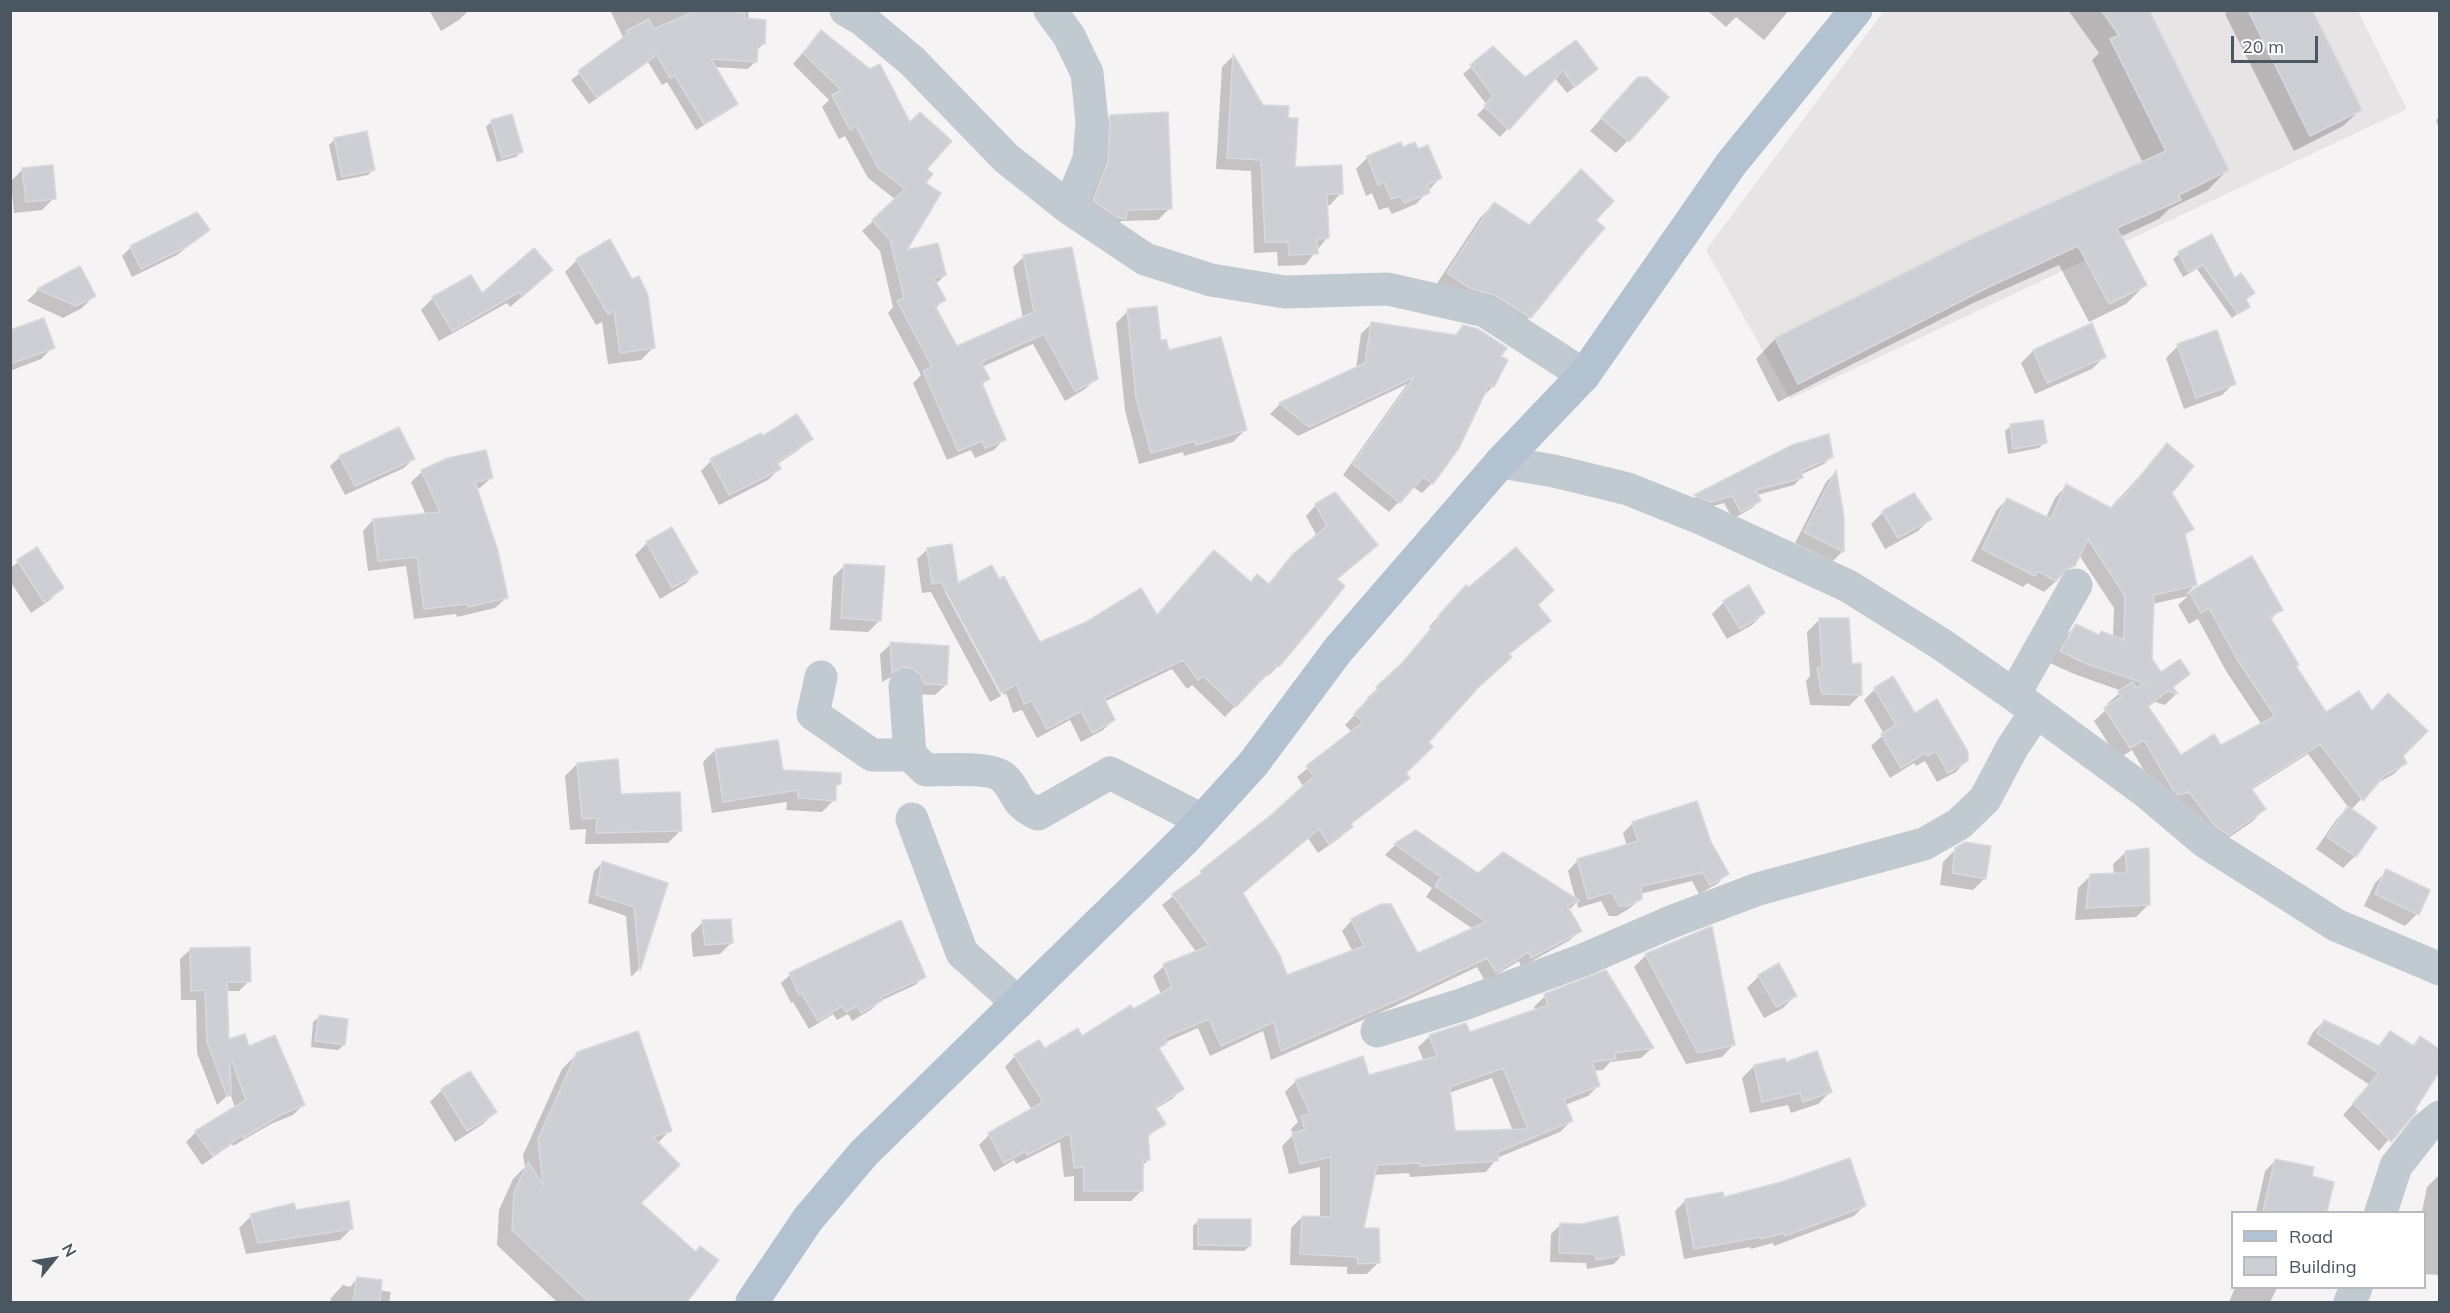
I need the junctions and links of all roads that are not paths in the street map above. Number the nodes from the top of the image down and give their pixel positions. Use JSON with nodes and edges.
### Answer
{"nodes":[{"id":1,"x":846,"y":10,"type":"edge"},
{"id":2,"x":1050,"y":10,"type":"edge"},
{"id":3,"x":1856,"y":10,"type":"edge"},
{"id":4,"x":1069,"y":208,"type":"junction"},
{"id":5,"x":1584,"y":375,"type":"junction"},
{"id":6,"x":1502,"y":462,"type":"junction"},
{"id":7,"x":2076,"y":585,"type":"dead end"},
{"id":8,"x":822,"y":677,"type":"dead end"},
{"id":9,"x":905,"y":686,"type":"dead end"},
{"id":10,"x":2025,"y":704,"type":"junction"},
{"id":11,"x":910,"y":755,"type":"junction"},
{"id":12,"x":912,"y":819,"type":"dead end"},
{"id":13,"x":1202,"y":820,"type":"junction"},
{"id":14,"x":2439,"y":969,"type":"edge"},
{"id":15,"x":1018,"y":1003,"type":"junction"},
{"id":16,"x":1377,"y":1031,"type":"dead end"},
{"id":17,"x":2439,"y":1117,"type":"edge"},
{"id":18,"x":2381,"y":1211,"type":"edge"},
{"id":19,"x":752,"y":1302,"type":"edge"}],
"edges":[{"from":1,"to":4,"type":"street"},
{"from":2,"to":4,"type":"street"},
{"from":3,"to":5,"type":"main road"},
{"from":4,"to":5,"type":"street"},
{"from":5,"to":6,"type":"main road"},
{"from":6,"to":10,"type":"street"},
{"from":6,"to":13,"type":"main road"},
{"from":7,"to":10,"type":"street"},
{"from":8,"to":11,"type":"street"},
{"from":9,"to":11,"type":"street"},
{"from":10,"to":14,"type":"street"},
{"from":10,"to":16,"type":"street"},
{"from":11,"to":13,"type":"street"},
{"from":12,"to":15,"type":"street"},
{"from":13,"to":15,"type":"main road"},
{"from":15,"to":19,"type":"main road"},
{"from":17,"to":18,"type":"street"}]}
